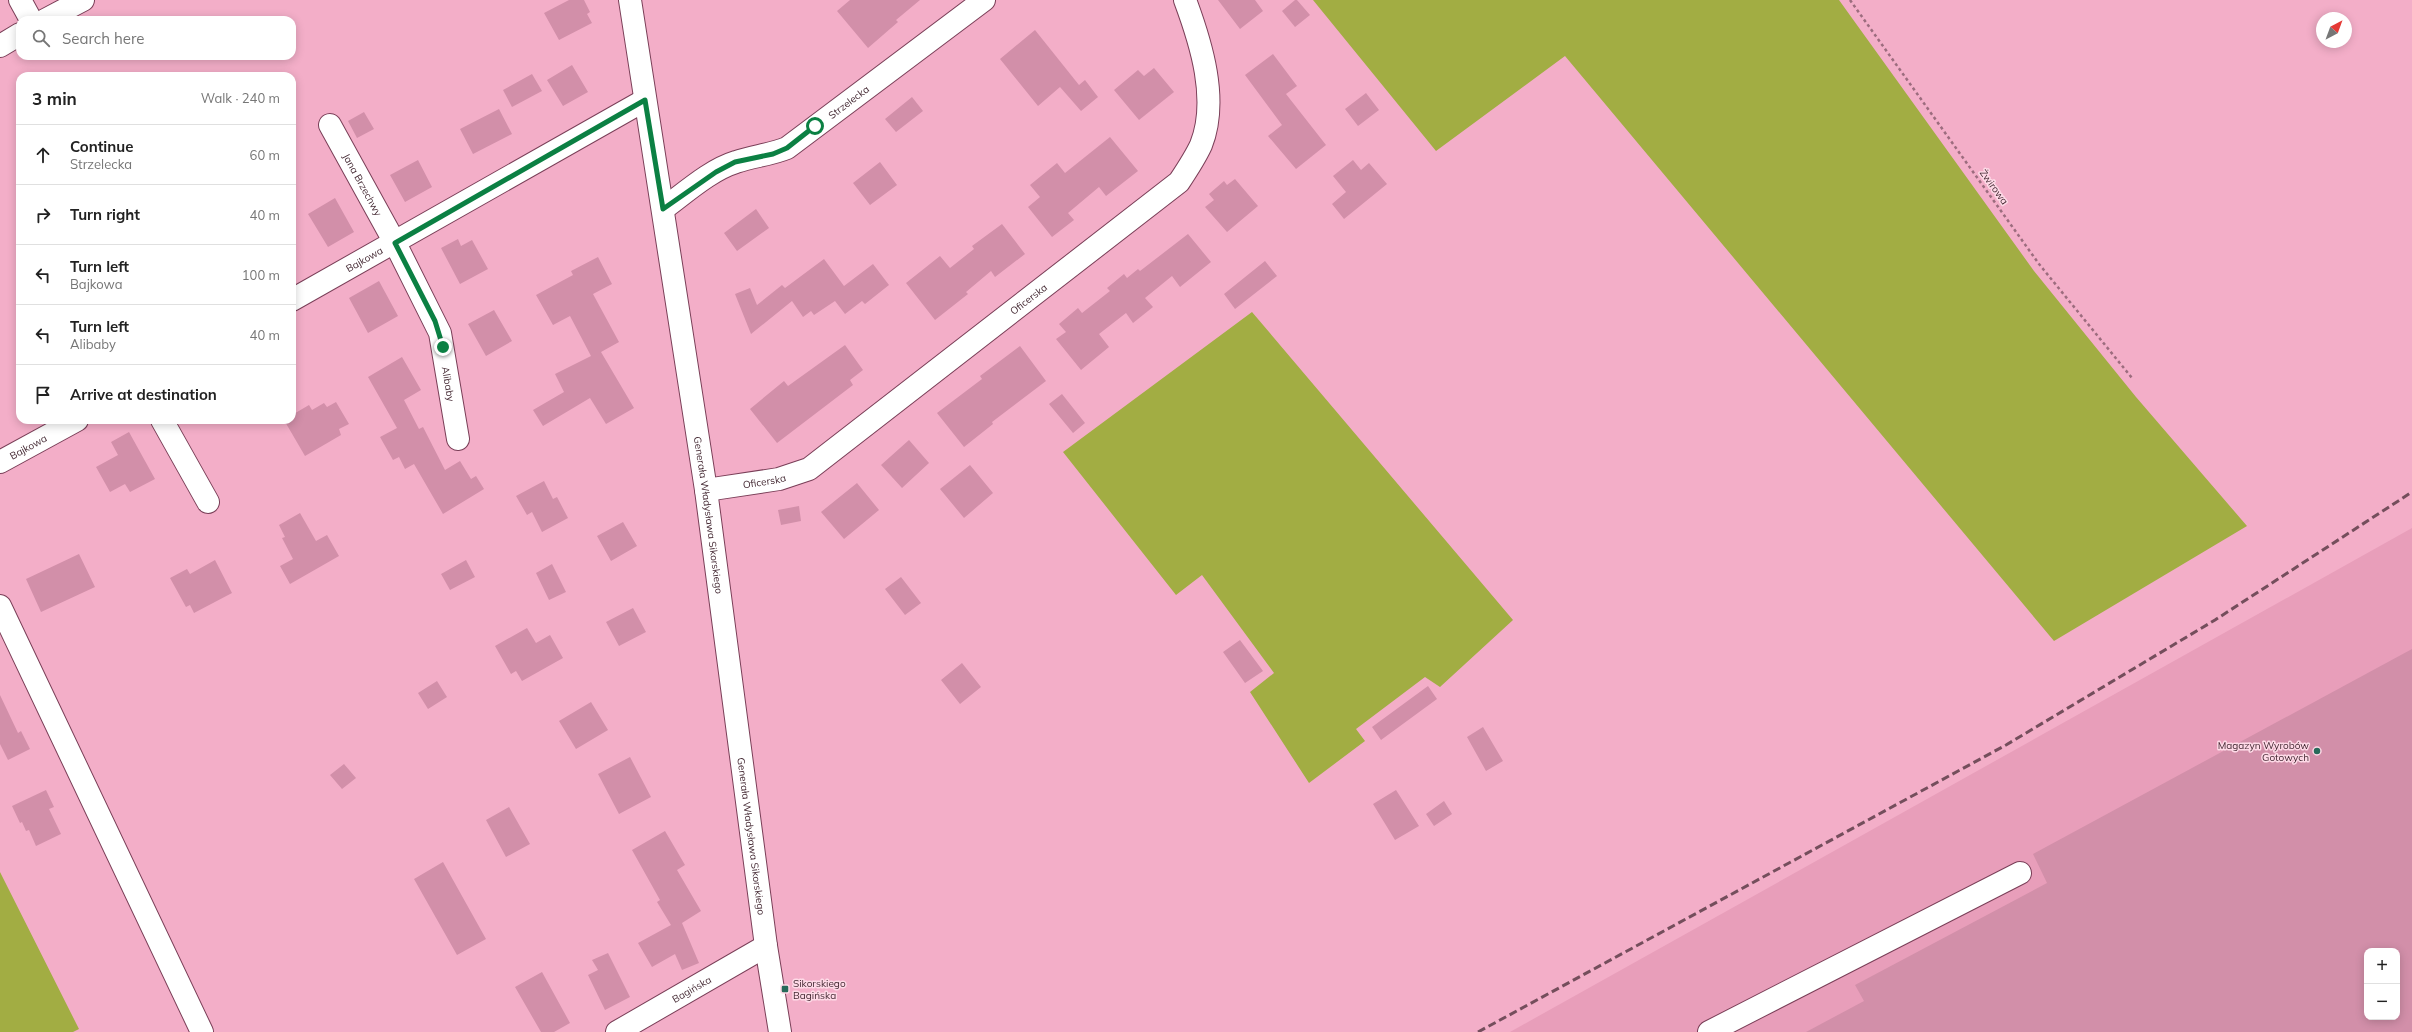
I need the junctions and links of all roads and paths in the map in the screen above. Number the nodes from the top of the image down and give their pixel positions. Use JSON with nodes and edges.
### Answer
{"nodes":[{"id":1,"x":20,"y":0,"type":"edge"},
{"id":2,"x":83,"y":0,"type":"edge"},
{"id":3,"x":630,"y":0,"type":"edge"},
{"id":4,"x":984,"y":0,"type":"edge"},
{"id":5,"x":1185,"y":0,"type":"edge"},
{"id":6,"x":1850,"y":0,"type":"edge"},
{"id":7,"x":29,"y":16,"type":"edge"},
{"id":8,"x":53,"y":16,"type":"edge"},
{"id":9,"x":16,"y":36,"type":"edge"},
{"id":10,"x":0,"y":46,"type":"edge"},
{"id":11,"x":645,"y":100,"type":"junction"},
{"id":12,"x":330,"y":125,"type":"dead end"},
{"id":13,"x":663,"y":209,"type":"junction"},
{"id":14,"x":395,"y":243,"type":"junction"},
{"id":15,"x":296,"y":298,"type":"edge"},
{"id":16,"x":2132,"y":378,"type":"dead end"},
{"id":17,"x":70,"y":424,"type":"edge"},
{"id":18,"x":164,"y":424,"type":"edge"},
{"id":19,"x":458,"y":439,"type":"dead end"},
{"id":20,"x":0,"y":462,"type":"edge"},
{"id":21,"x":706,"y":490,"type":"junction"},
{"id":22,"x":208,"y":502,"type":"dead end"},
{"id":23,"x":0,"y":606,"type":"edge"},
{"id":24,"x":2020,"y":873,"type":"dead end"},
{"id":25,"x":766,"y":946,"type":"junction"},
{"id":26,"x":202,"y":1032,"type":"edge"},
{"id":27,"x":617,"y":1032,"type":"edge"},
{"id":28,"x":780,"y":1032,"type":"edge"},
{"id":29,"x":1708,"y":1032,"type":"edge"}],
"edges":[{"from":1,"to":7,"type":"street"},
{"from":2,"to":8,"type":"street"},
{"from":3,"to":11,"type":"street","name":"Generała Władysława Sikorskiego"},
{"from":4,"to":13,"type":"street","name":"Strzelecka"},
{"from":5,"to":21,"type":"street","name":"Oficerska"},
{"from":6,"to":16,"type":"path","name":"Żwirowa"},
{"from":9,"to":10,"type":"street"},
{"from":11,"to":13,"type":"street","name":"Generała Władysława Sikorskiego"},
{"from":11,"to":14,"type":"street","name":"Bajkowa"},
{"from":12,"to":14,"type":"street","name":"Jana Brzechwy"},
{"from":13,"to":21,"type":"street","name":"Generała Władysława Sikorskiego"},
{"from":14,"to":15,"type":"street","name":"Bajkowa"},
{"from":14,"to":19,"type":"street","name":"Alibaby"},
{"from":17,"to":20,"type":"street","name":"Bajkowa"},
{"from":18,"to":22,"type":"street"},
{"from":21,"to":25,"type":"street","name":"Generała Władysława Sikorskiego"},
{"from":23,"to":26,"type":"street"},
{"from":24,"to":29,"type":"street"},
{"from":25,"to":27,"type":"street","name":"Bagińska"},
{"from":25,"to":28,"type":"street","name":"Generała Władysława Sikorskiego"}]}
